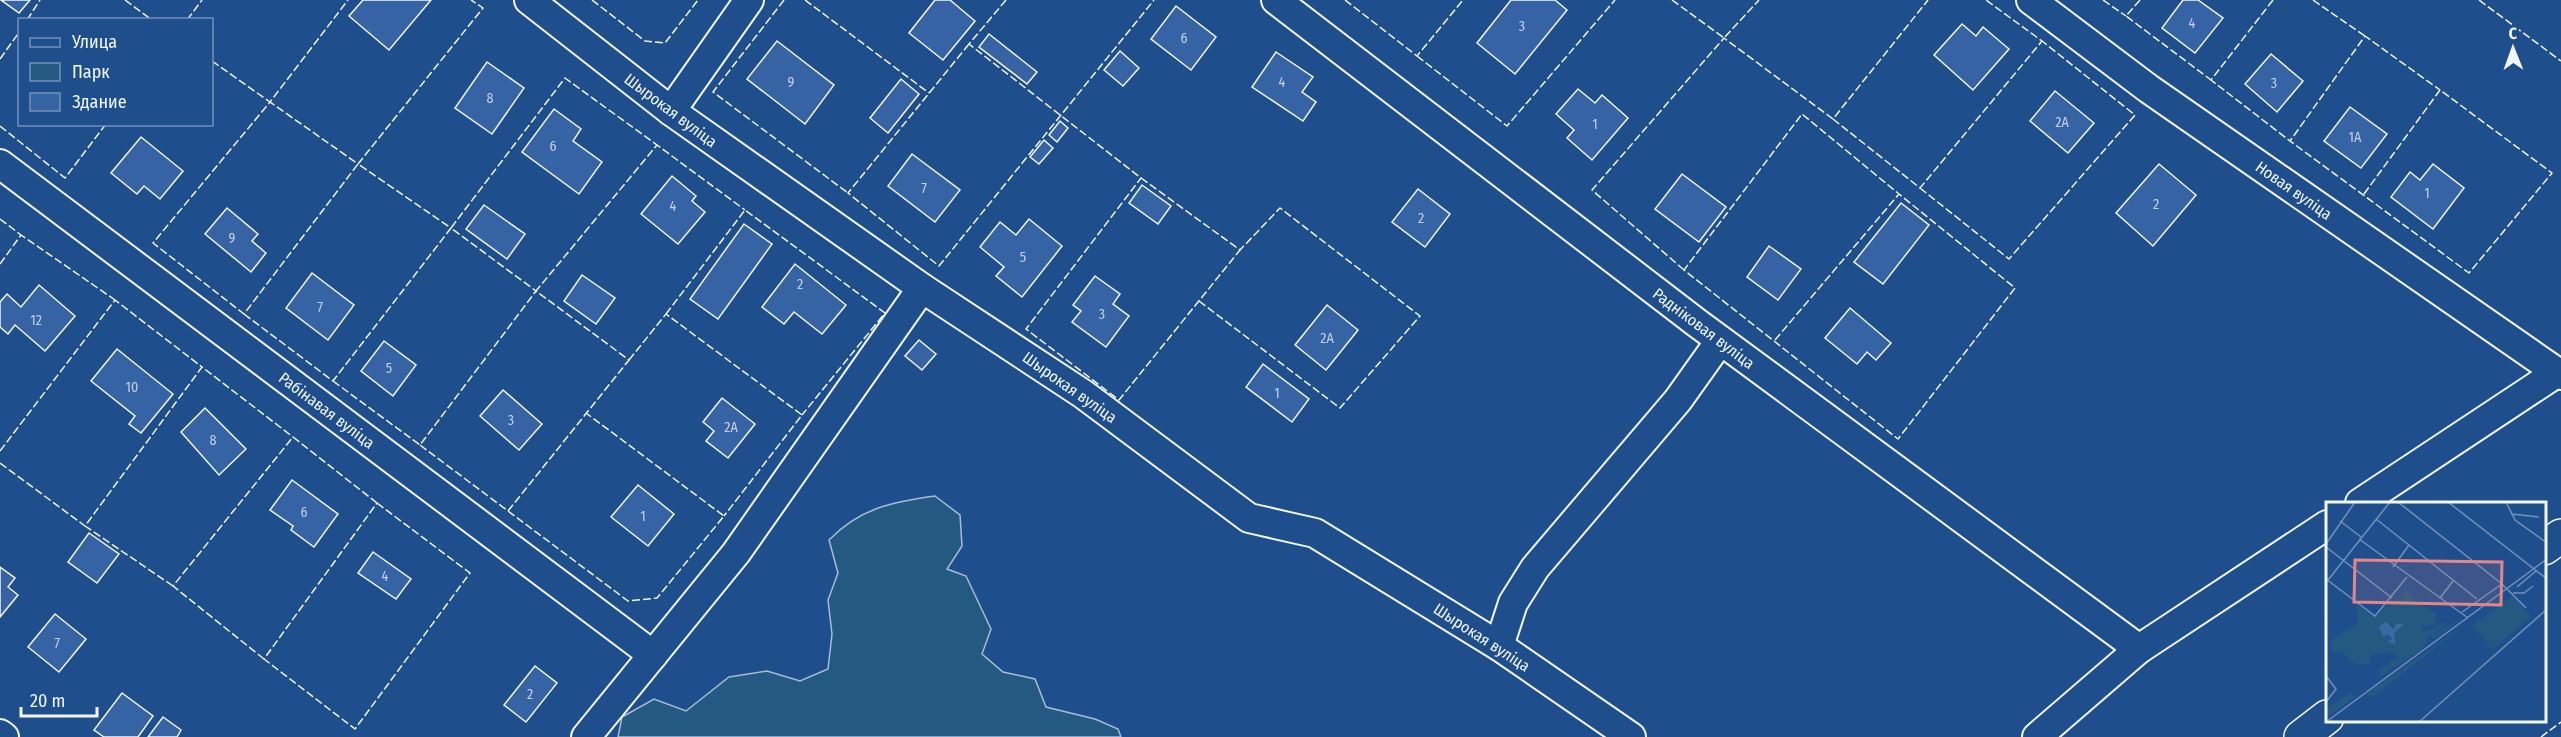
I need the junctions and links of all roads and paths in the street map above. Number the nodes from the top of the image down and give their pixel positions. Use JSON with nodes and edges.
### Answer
{"nodes":[{"id":1,"x":529,"y":0,"type":"edge"},
{"id":2,"x":749,"y":0,"type":"edge"},
{"id":3,"x":1276,"y":0,"type":"edge"},
{"id":4,"x":2031,"y":0,"type":"edge"},
{"id":5,"x":671,"y":111,"type":"junction"},
{"id":6,"x":0,"y":164,"type":"edge"},
{"id":7,"x":922,"y":288,"type":"junction"},
{"id":8,"x":1720,"y":340,"type":"junction"},
{"id":9,"x":2559,"y":374,"type":"edge"},
{"id":10,"x":2362,"y":502,"type":"edge"},
{"id":11,"x":2326,"y":526,"type":"edge"},
{"id":12,"x":2561,"y":536,"type":"edge"},
{"id":13,"x":2546,"y":547,"type":"edge"},
{"id":14,"x":1499,"y":646,"type":"junction"},
{"id":15,"x":2139,"y":649,"type":"junction"},
{"id":16,"x":653,"y":655,"type":"junction"},
{"id":17,"x":2326,"y":718,"type":"edge"},
{"id":18,"x":586,"y":737,"type":"edge"},
{"id":19,"x":1631,"y":737,"type":"edge"},
{"id":20,"x":2037,"y":737,"type":"edge"},
{"id":21,"x":2301,"y":737,"type":"edge"}],
"edges":[{"from":1,"to":5,"type":"street","name":"Шырокая вуліца"},
{"from":2,"to":5,"type":"street"},
{"from":3,"to":8,"type":"street","name":"Радніковая вуліца"},
{"from":4,"to":9,"type":"street","name":"Новая вуліца"},
{"from":5,"to":7,"type":"street","name":"Шырокая вуліца"},
{"from":6,"to":16,"type":"street","name":"Рабінавая вуліца"},
{"from":7,"to":14,"type":"street","name":"Шырокая вуліца"},
{"from":7,"to":16,"type":"street"},
{"from":8,"to":14,"type":"street"},
{"from":8,"to":15,"type":"street","name":"Радніковая вуліца"},
{"from":9,"to":10,"type":"street"},
{"from":11,"to":15,"type":"street"},
{"from":12,"to":13,"type":"main road"},
{"from":14,"to":19,"type":"street","name":"Шырокая вуліца"},
{"from":15,"to":20,"type":"street"},
{"from":16,"to":18,"type":"street"},
{"from":17,"to":21,"type":"main road"}]}
